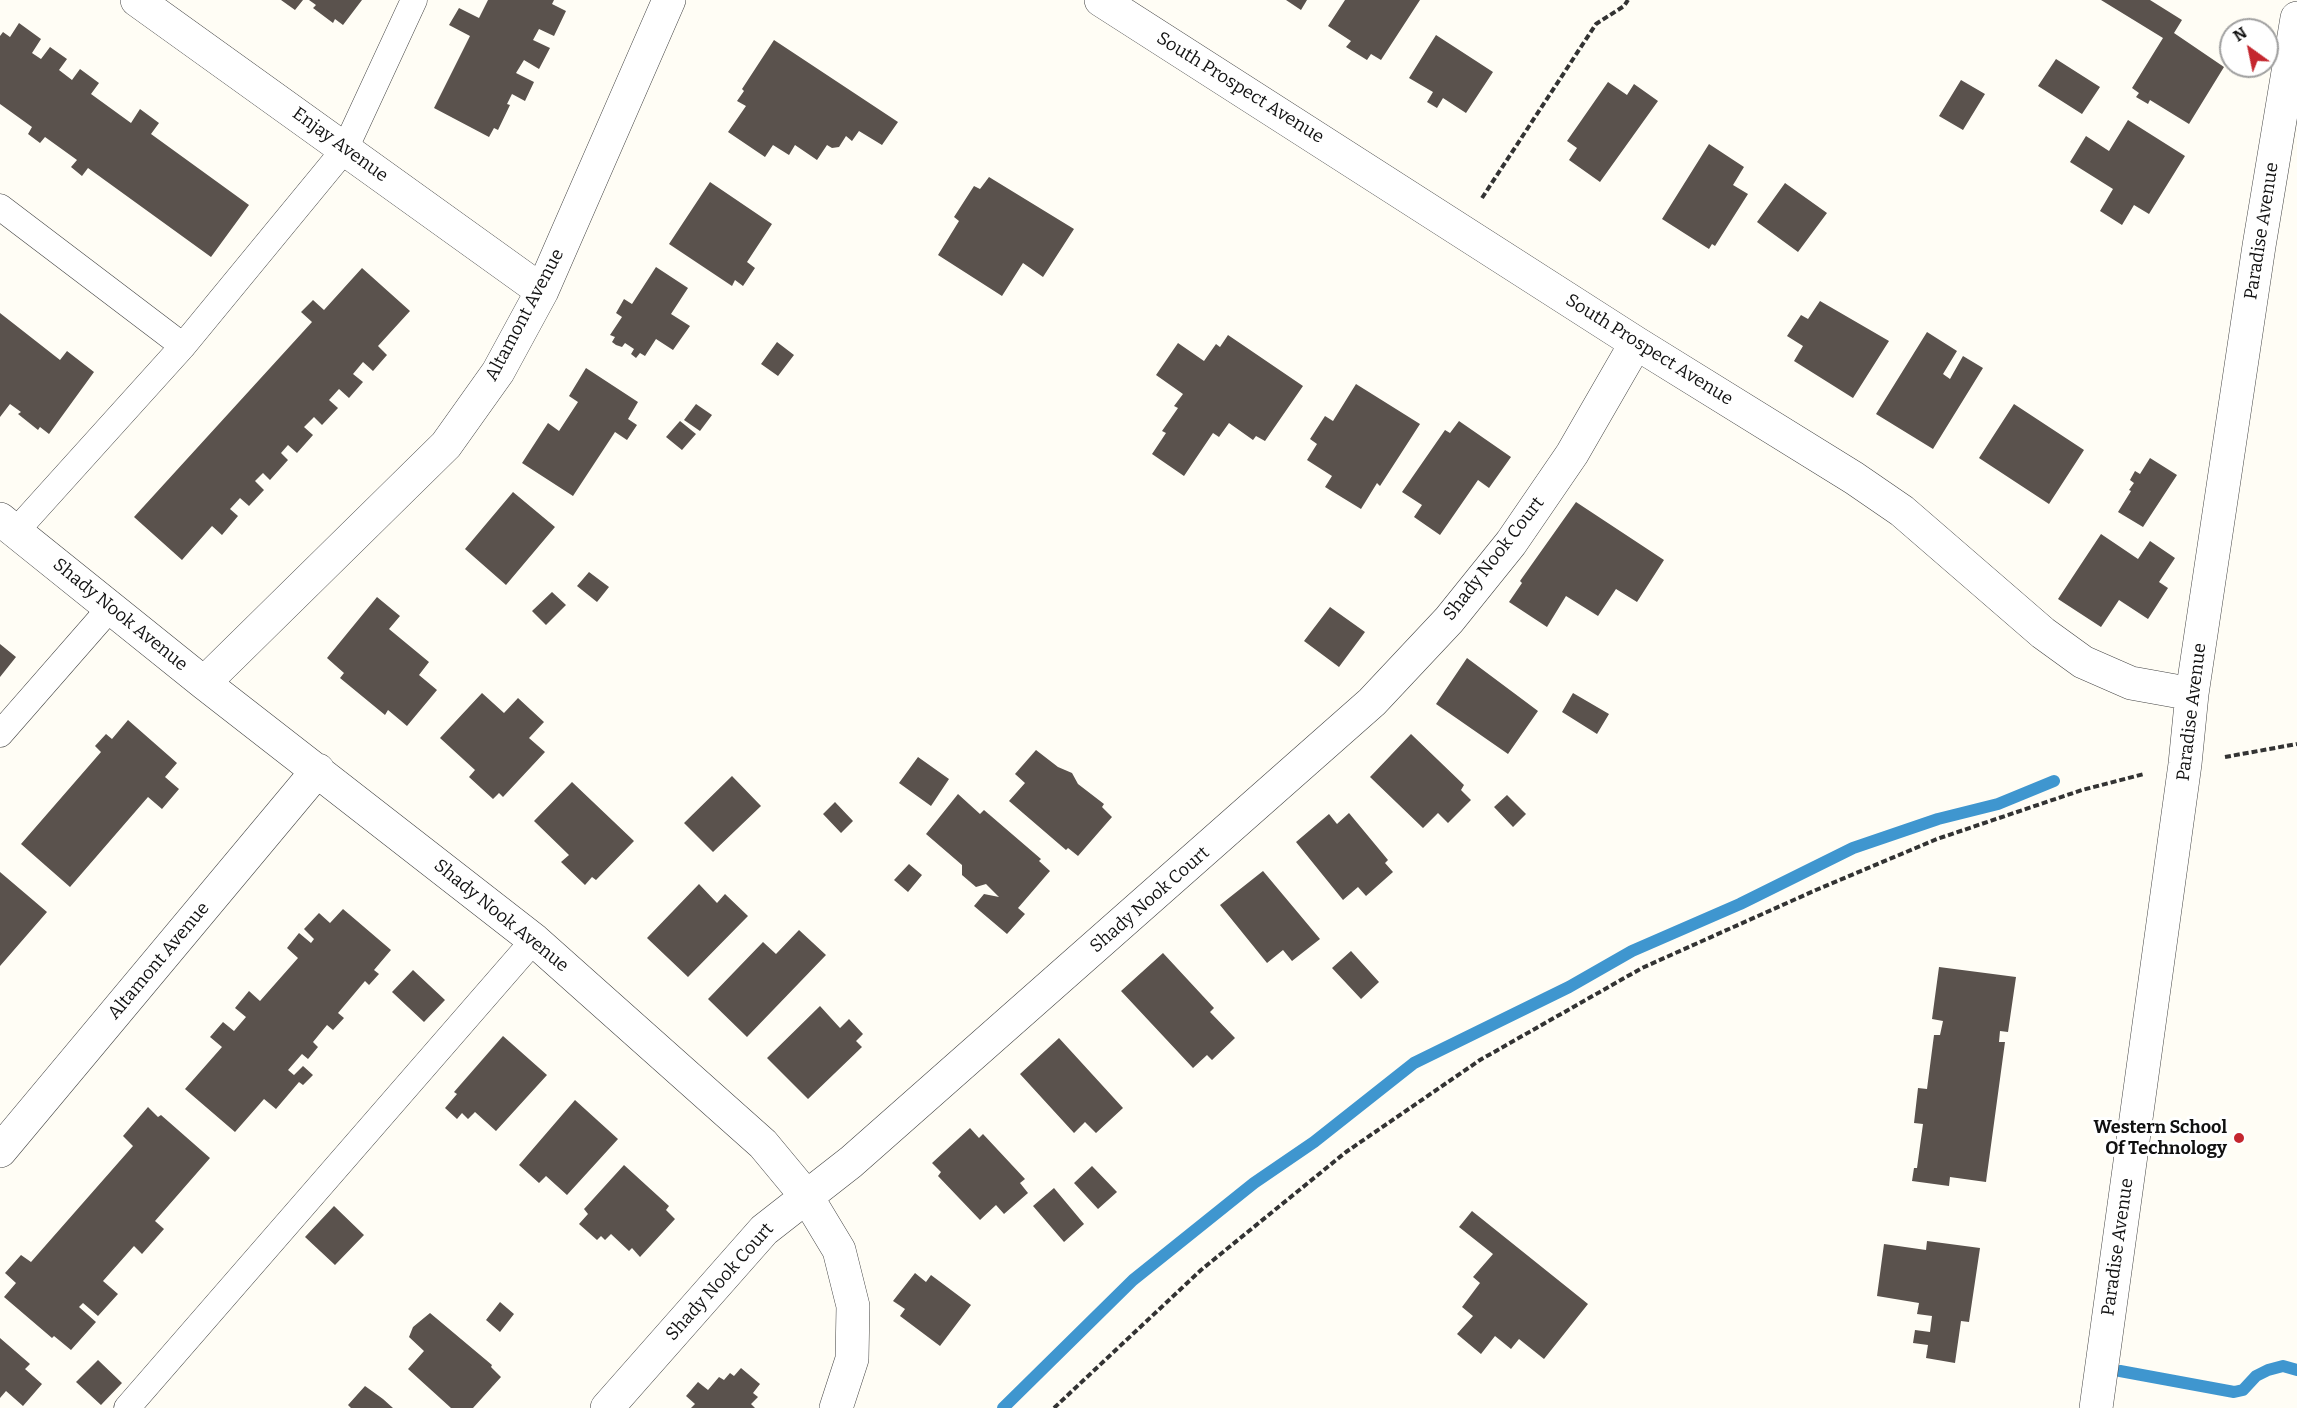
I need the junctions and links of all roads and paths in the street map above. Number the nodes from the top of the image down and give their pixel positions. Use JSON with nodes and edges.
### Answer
{"nodes":[{"id":1,"x":137,"y":0,"type":"edge"},
{"id":2,"x":414,"y":0,"type":"edge"},
{"id":3,"x":669,"y":0,"type":"edge"},
{"id":4,"x":1101,"y":0,"type":"edge"},
{"id":5,"x":1628,"y":0,"type":"edge"},
{"id":6,"x":2297,"y":18,"type":"edge"},
{"id":7,"x":345,"y":149,"type":"junction"},
{"id":8,"x":0,"y":207,"type":"edge"},
{"id":9,"x":1461,"y":229,"type":"junction"},
{"id":10,"x":542,"y":291,"type":"junction"},
{"id":11,"x":1636,"y":343,"type":"junction"},
{"id":12,"x":183,"y":346,"type":"junction"},
{"id":13,"x":8,"y":525,"type":"edge"},
{"id":14,"x":111,"y":608,"type":"junction"},
{"id":15,"x":204,"y":683,"type":"junction"},
{"id":16,"x":2192,"y":694,"type":"junction"},
{"id":17,"x":0,"y":734,"type":"edge"},
{"id":18,"x":2297,"y":744,"type":"edge"},
{"id":19,"x":2185,"y":765,"type":"junction"},
{"id":20,"x":318,"y":770,"type":"junction"},
{"id":21,"x":534,"y":940,"type":"junction"},
{"id":22,"x":0,"y":1151,"type":"edge"},
{"id":23,"x":807,"y":1197,"type":"junction"},
{"id":24,"x":127,"y":1408,"type":"edge"},
{"id":25,"x":607,"y":1408,"type":"edge"},
{"id":26,"x":836,"y":1408,"type":"edge"},
{"id":27,"x":1054,"y":1408,"type":"edge"},
{"id":28,"x":2096,"y":1408,"type":"edge"}],
"edges":[{"from":1,"to":7,"type":"street","name":"Enjay Avenue"},
{"from":2,"to":7,"type":"lane"},
{"from":3,"to":10,"type":"street","name":"Altamont Avenue"},
{"from":4,"to":9,"type":"street","name":"South Prospect Avenue"},
{"from":5,"to":9,"type":"path"},
{"from":6,"to":16,"type":"street","name":"Paradise Avenue"},
{"from":7,"to":10,"type":"street","name":"Enjay Avenue"},
{"from":7,"to":12,"type":"lane"},
{"from":8,"to":12,"type":"lane"},
{"from":9,"to":11,"type":"street","name":"South Prospect Avenue"},
{"from":10,"to":15,"type":"street","name":"Altamont Avenue"},
{"from":11,"to":16,"type":"street","name":"South Prospect Avenue"},
{"from":11,"to":23,"type":"street","name":"Shady Nook Court"},
{"from":12,"to":13,"type":"lane"},
{"from":13,"to":14,"type":"street","name":"Shady Nook Avenue"},
{"from":14,"to":15,"type":"street","name":"Shady Nook Avenue"},
{"from":14,"to":17,"type":"lane"},
{"from":15,"to":20,"type":"street","name":"Shady Nook Avenue"},
{"from":16,"to":19,"type":"street","name":"Paradise Avenue"},
{"from":18,"to":19,"type":"path"},
{"from":19,"to":27,"type":"path"},
{"from":19,"to":28,"type":"street","name":"Paradise Avenue"},
{"from":20,"to":21,"type":"street","name":"Shady Nook Avenue"},
{"from":20,"to":22,"type":"street","name":"Altamont Avenue"},
{"from":21,"to":23,"type":"street","name":"Shady Nook Avenue"},
{"from":21,"to":24,"type":"lane"},
{"from":23,"to":25,"type":"street","name":"Shady Nook Court"},
{"from":23,"to":26,"type":"street","name":"Shady Nook Avenue"}]}
